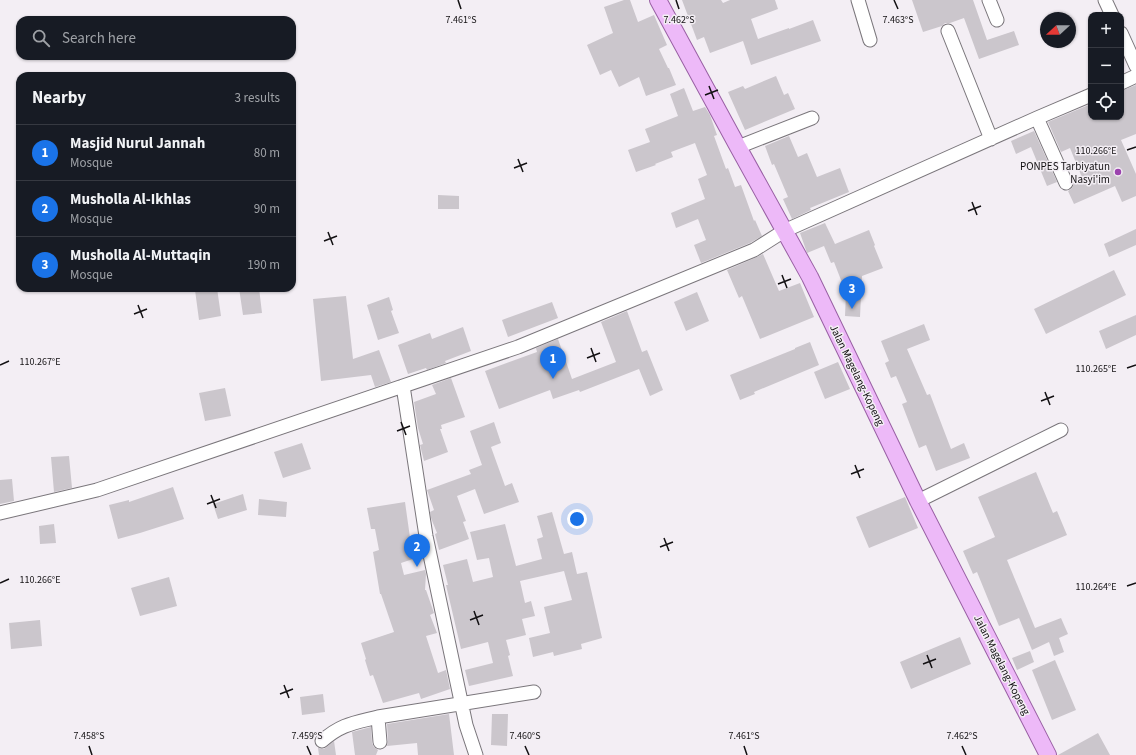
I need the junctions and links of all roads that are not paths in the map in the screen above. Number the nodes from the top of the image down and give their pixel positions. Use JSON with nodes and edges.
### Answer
{"nodes":[{"id":1,"x":658,"y":0,"type":"edge"},
{"id":2,"x":858,"y":0,"type":"edge"},
{"id":3,"x":988,"y":0,"type":"edge"},
{"id":4,"x":1105,"y":0,"type":"edge"},
{"id":5,"x":1111,"y":12,"type":"edge"},
{"id":6,"x":997,"y":20,"type":"dead end"},
{"id":7,"x":948,"y":31,"type":"dead end"},
{"id":8,"x":870,"y":40,"type":"dead end"},
{"id":9,"x":1124,"y":40,"type":"edge"},
{"id":10,"x":1136,"y":66,"type":"edge"},
{"id":11,"x":1136,"y":76,"type":"edge"},
{"id":12,"x":1124,"y":82,"type":"edge"},
{"id":13,"x":1088,"y":96,"type":"edge"},
{"id":14,"x":812,"y":118,"type":"dead end"},
{"id":15,"x":1037,"y":118,"type":"junction"},
{"id":16,"x":991,"y":140,"type":"junction"},
{"id":17,"x":738,"y":148,"type":"junction"},
{"id":18,"x":1066,"y":183,"type":"dead end"},
{"id":19,"x":784,"y":231,"type":"junction"},
{"id":20,"x":403,"y":386,"type":"junction"},
{"id":21,"x":1061,"y":430,"type":"dead end"},
{"id":22,"x":918,"y":501,"type":"junction"},
{"id":23,"x":0,"y":513,"type":"edge"},
{"id":24,"x":534,"y":692,"type":"dead end"},
{"id":25,"x":462,"y":703,"type":"junction"},
{"id":26,"x":378,"y":718,"type":"junction"},
{"id":27,"x":322,"y":741,"type":"dead end"},
{"id":28,"x":380,"y":742,"type":"dead end"},
{"id":29,"x":476,"y":755,"type":"edge"},
{"id":30,"x":1048,"y":755,"type":"edge"}],
"edges":[{"from":1,"to":17,"type":"main road","name":"Jalan Magelang-Kopeng"},
{"from":2,"to":8,"type":"street"},
{"from":3,"to":6,"type":"street"},
{"from":4,"to":5,"type":"street"},
{"from":7,"to":16,"type":"street"},
{"from":9,"to":10,"type":"street"},
{"from":11,"to":12,"type":"street"},
{"from":13,"to":15,"type":"street"},
{"from":14,"to":17,"type":"street"},
{"from":15,"to":16,"type":"street"},
{"from":15,"to":18,"type":"street"},
{"from":16,"to":19,"type":"street"},
{"from":17,"to":19,"type":"main road","name":"Jalan Magelang-Kopeng"},
{"from":19,"to":20,"type":"street"},
{"from":19,"to":22,"type":"main road","name":"Jalan Magelang-Kopeng"},
{"from":20,"to":23,"type":"street"},
{"from":20,"to":25,"type":"street"},
{"from":21,"to":22,"type":"street"},
{"from":22,"to":30,"type":"main road","name":"Jalan Magelang-Kopeng"},
{"from":24,"to":25,"type":"street"},
{"from":25,"to":26,"type":"street"},
{"from":25,"to":29,"type":"street"},
{"from":26,"to":27,"type":"street"},
{"from":26,"to":28,"type":"street"}]}
